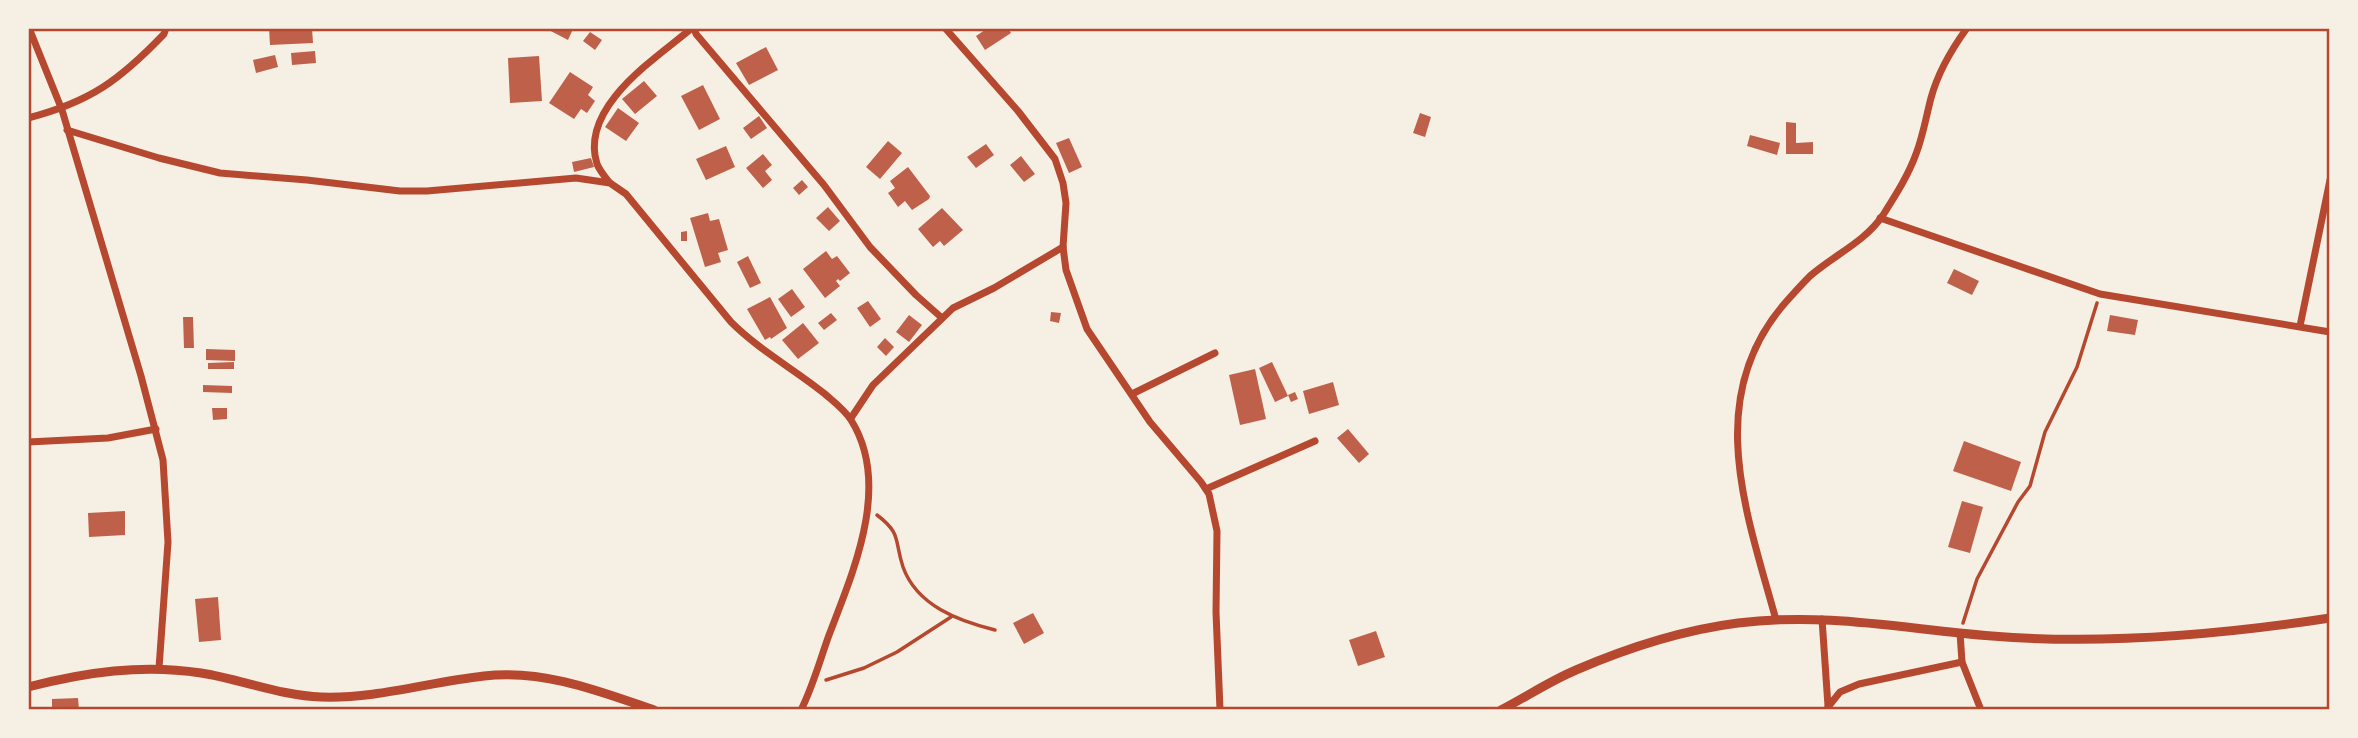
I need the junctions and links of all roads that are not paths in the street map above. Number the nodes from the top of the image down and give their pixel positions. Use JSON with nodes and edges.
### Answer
{"nodes":[{"id":1,"x":29,"y":28,"type":"edge"},
{"id":2,"x":174,"y":28,"type":"edge"},
{"id":3,"x":693,"y":28,"type":"edge"},
{"id":4,"x":945,"y":28,"type":"edge"},
{"id":5,"x":1967,"y":28,"type":"edge"},
{"id":6,"x":165,"y":31,"type":"edge"},
{"id":7,"x":62,"y":110,"type":"junction"},
{"id":8,"x":28,"y":118,"type":"edge"},
{"id":9,"x":67,"y":130,"type":"junction"},
{"id":10,"x":2330,"y":180,"type":"edge"},
{"id":11,"x":610,"y":183,"type":"junction"},
{"id":12,"x":1880,"y":218,"type":"junction"},
{"id":13,"x":1063,"y":247,"type":"junction"},
{"id":14,"x":942,"y":318,"type":"junction"},
{"id":15,"x":2300,"y":326,"type":"junction"},
{"id":16,"x":2330,"y":332,"type":"edge"},
{"id":17,"x":1215,"y":353,"type":"dead end"},
{"id":18,"x":1132,"y":394,"type":"junction"},
{"id":19,"x":851,"y":418,"type":"junction"},
{"id":20,"x":156,"y":429,"type":"junction"},
{"id":21,"x":1315,"y":441,"type":"dead end"},
{"id":22,"x":28,"y":442,"type":"edge"},
{"id":23,"x":1206,"y":489,"type":"junction"},
{"id":24,"x":2330,"y":618,"type":"edge"},
{"id":25,"x":1822,"y":619,"type":"junction"},
{"id":26,"x":1776,"y":620,"type":"junction"},
{"id":27,"x":1960,"y":632,"type":"junction"},
{"id":28,"x":1962,"y":662,"type":"junction"},
{"id":29,"x":159,"y":668,"type":"junction"},
{"id":30,"x":28,"y":687,"type":"edge"},
{"id":31,"x":1828,"y":708,"type":"edge"},
{"id":32,"x":654,"y":710,"type":"edge"},
{"id":33,"x":801,"y":710,"type":"edge"},
{"id":34,"x":1220,"y":710,"type":"edge"},
{"id":35,"x":1501,"y":710,"type":"edge"},
{"id":36,"x":1981,"y":710,"type":"edge"}],
"edges":[{"from":1,"to":7,"type":"street"},
{"from":2,"to":6,"type":"street"},
{"from":3,"to":11,"type":"street"},
{"from":3,"to":14,"type":"street"},
{"from":4,"to":13,"type":"street"},
{"from":5,"to":12,"type":"street"},
{"from":6,"to":7,"type":"street"},
{"from":7,"to":8,"type":"street"},
{"from":7,"to":9,"type":"street"},
{"from":9,"to":11,"type":"street"},
{"from":9,"to":20,"type":"street"},
{"from":10,"to":15,"type":"street"},
{"from":11,"to":19,"type":"street"},
{"from":12,"to":15,"type":"street"},
{"from":12,"to":26,"type":"street"},
{"from":13,"to":14,"type":"street"},
{"from":13,"to":18,"type":"street"},
{"from":14,"to":19,"type":"street"},
{"from":15,"to":16,"type":"street"},
{"from":17,"to":18,"type":"street"},
{"from":18,"to":23,"type":"street"},
{"from":19,"to":33,"type":"street"},
{"from":20,"to":22,"type":"street"},
{"from":20,"to":29,"type":"street"},
{"from":21,"to":23,"type":"street"},
{"from":23,"to":34,"type":"street"},
{"from":24,"to":27,"type":"street"},
{"from":25,"to":26,"type":"street"},
{"from":25,"to":27,"type":"street"},
{"from":25,"to":31,"type":"street"},
{"from":26,"to":35,"type":"street"},
{"from":27,"to":28,"type":"street"},
{"from":28,"to":31,"type":"street"},
{"from":28,"to":36,"type":"street"},
{"from":29,"to":30,"type":"street"},
{"from":29,"to":32,"type":"street"}]}
